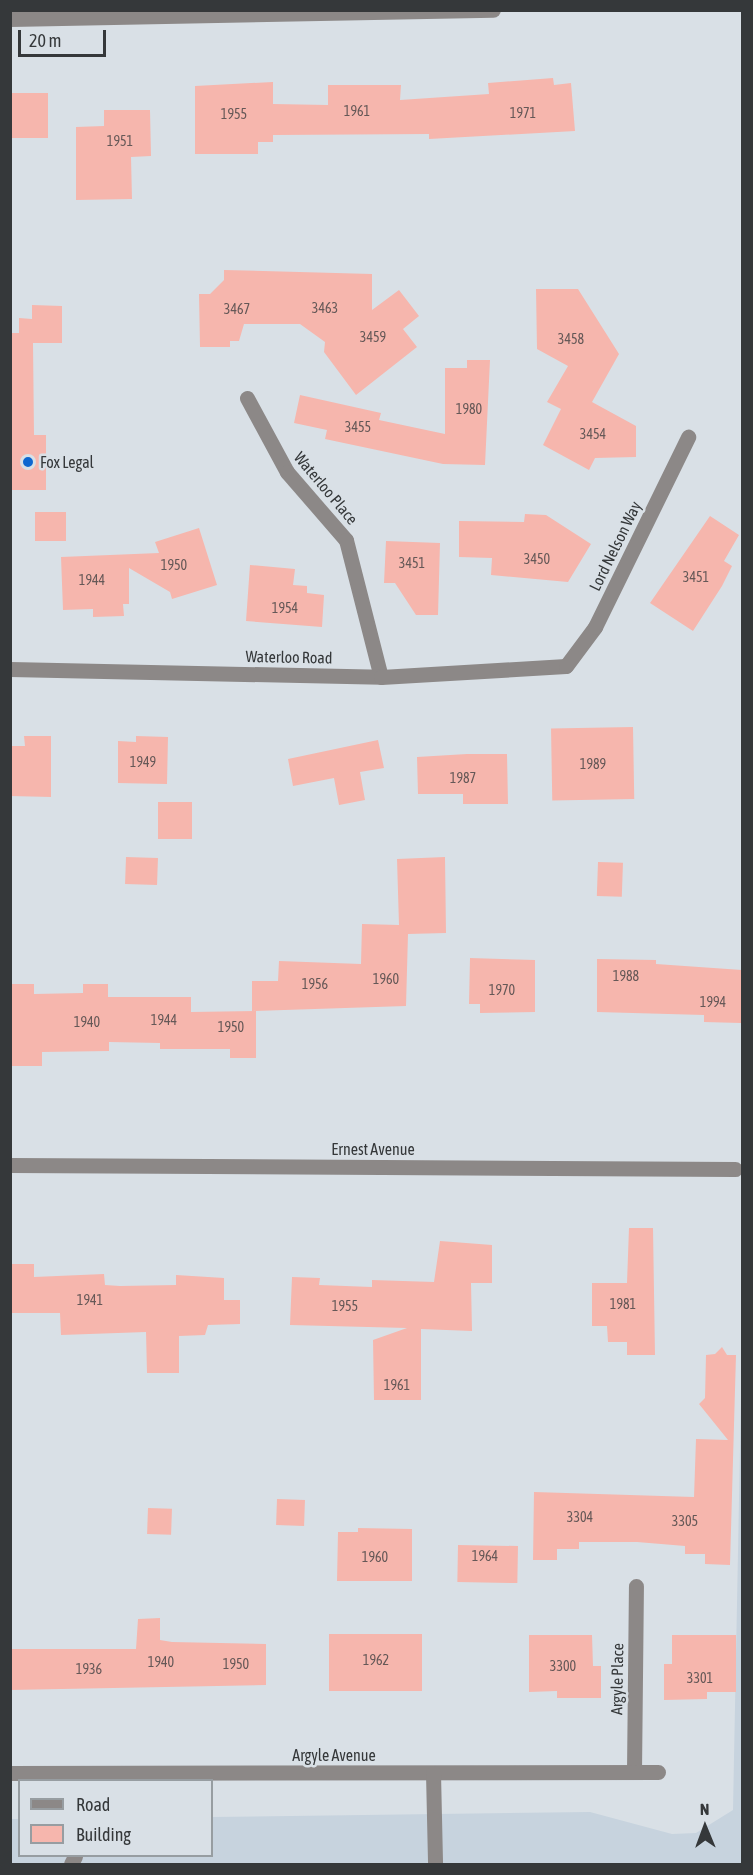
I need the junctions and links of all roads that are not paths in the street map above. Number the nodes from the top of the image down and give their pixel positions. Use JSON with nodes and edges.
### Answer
{"nodes":[{"id":1,"x":493,"y":10,"type":"edge"},
{"id":2,"x":10,"y":19,"type":"edge"},
{"id":3,"x":247,"y":398,"type":"dead end"},
{"id":4,"x":688,"y":437,"type":"dead end"},
{"id":5,"x":566,"y":666,"type":"joint"},
{"id":6,"x":10,"y":669,"type":"edge"},
{"id":7,"x":381,"y":677,"type":"junction"},
{"id":8,"x":10,"y":1165,"type":"edge"},
{"id":9,"x":735,"y":1169,"type":"dead end"},
{"id":10,"x":636,"y":1586,"type":"dead end"},
{"id":11,"x":634,"y":1772,"type":"junction"},
{"id":12,"x":658,"y":1772,"type":"dead end"},
{"id":13,"x":10,"y":1773,"type":"edge"},
{"id":14,"x":433,"y":1773,"type":"junction"},
{"id":15,"x":88,"y":1777,"type":"edge"},
{"id":16,"x":435,"y":1864,"type":"edge"}],
"edges":[{"from":1,"to":2,"type":"street"},
{"from":3,"to":7,"type":"street","name":"Waterloo Place"},
{"from":4,"to":5,"type":"street","name":"Lord Nelson Way"},
{"from":5,"to":7,"type":"street","name":"Waterloo Road"},
{"from":6,"to":7,"type":"street","name":"Waterloo Road"},
{"from":8,"to":9,"type":"street","name":"Ernest Avenue"},
{"from":10,"to":11,"type":"street","name":"Argyle Place"},
{"from":11,"to":12,"type":"street","name":"Argyle Avenue"},
{"from":11,"to":14,"type":"street","name":"Argyle Avenue"},
{"from":13,"to":15,"type":"street","name":"Argyle Avenue"},
{"from":14,"to":15,"type":"street","name":"Argyle Avenue"},
{"from":14,"to":16,"type":"street"}]}
